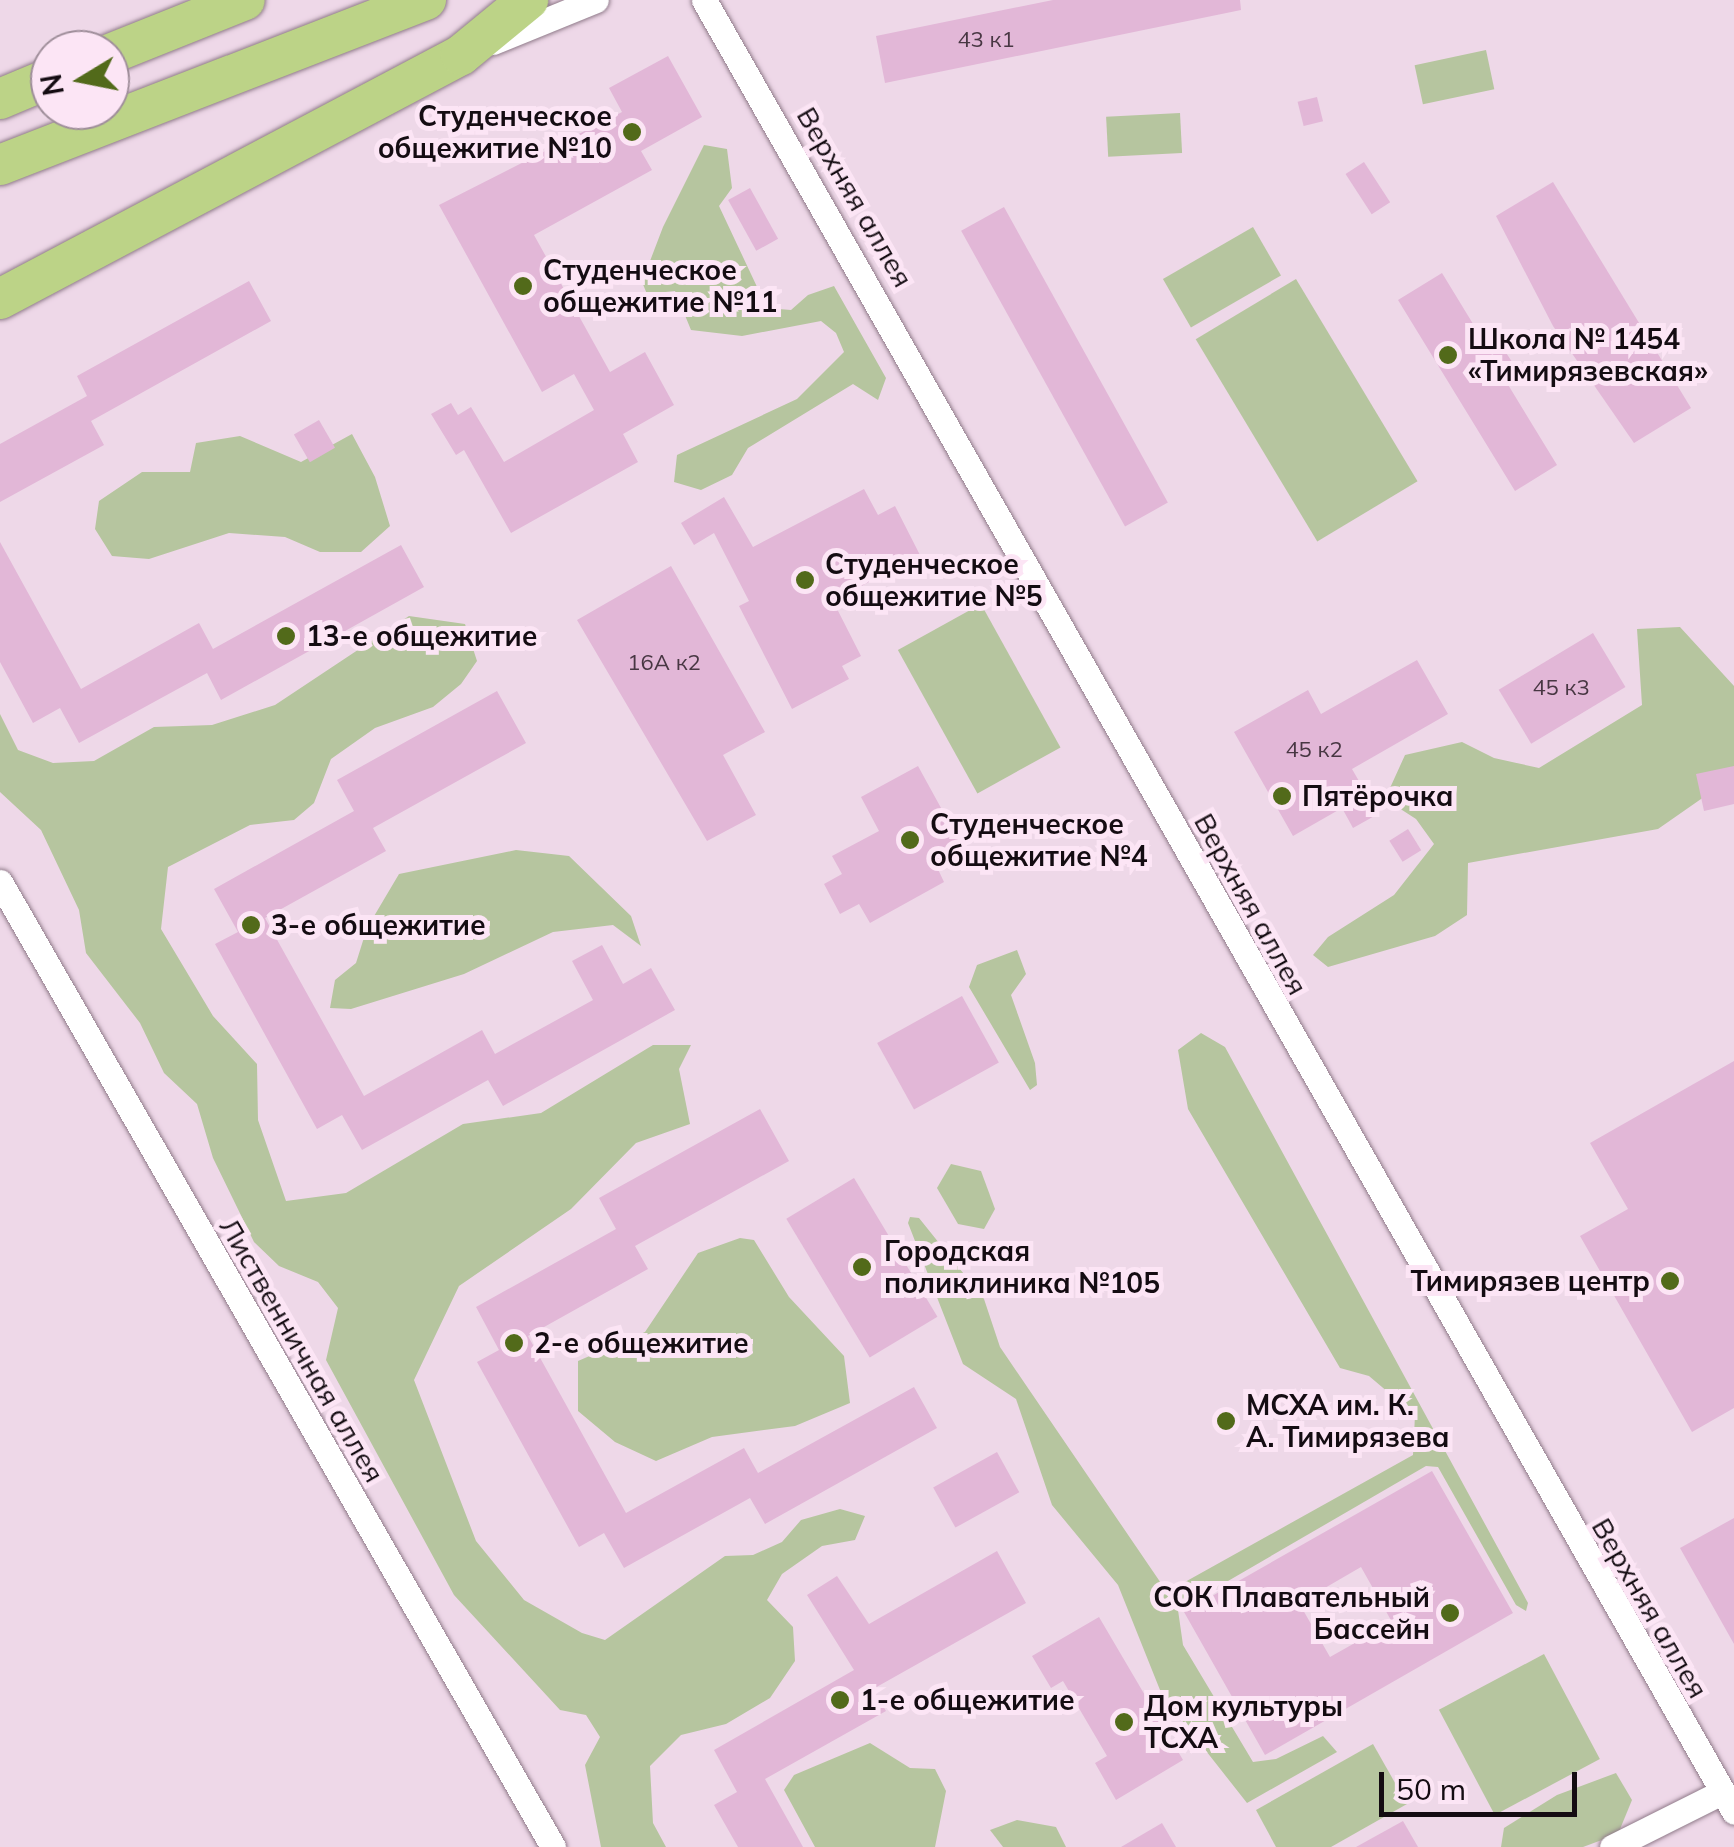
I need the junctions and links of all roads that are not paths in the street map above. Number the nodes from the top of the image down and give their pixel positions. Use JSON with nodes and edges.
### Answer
{"nodes":[{"id":1,"x":245,"y":0,"type":"edge"},
{"id":2,"x":426,"y":0,"type":"edge"},
{"id":3,"x":528,"y":0,"type":"edge"},
{"id":4,"x":596,"y":0,"type":"edge"},
{"id":5,"x":704,"y":0,"type":"edge"},
{"id":6,"x":719,"y":11,"type":"edge"},
{"id":7,"x":130,"y":46,"type":"edge"},
{"id":8,"x":461,"y":56,"type":"junction"},
{"id":9,"x":30,"y":86,"type":"edge"},
{"id":10,"x":0,"y":99,"type":"edge"},
{"id":11,"x":0,"y":165,"type":"edge"},
{"id":12,"x":0,"y":299,"type":"edge"},
{"id":13,"x":0,"y":882,"type":"edge"},
{"id":14,"x":1728,"y":1802,"type":"edge"},
{"id":15,"x":553,"y":1847,"type":"edge"},
{"id":16,"x":1612,"y":1847,"type":"edge"}],
"edges":[{"from":1,"to":7,"type":"main road"},
{"from":2,"to":11,"type":"main road"},
{"from":3,"to":8,"type":"main road"},
{"from":4,"to":8,"type":"street"},
{"from":5,"to":6,"type":"street","name":"Верхняя аллея"},
{"from":6,"to":14,"type":"street","name":"Верхняя аллея"},
{"from":8,"to":12,"type":"main road"},
{"from":9,"to":10,"type":"main road"},
{"from":13,"to":15,"type":"street","name":"Лиственничная аллея"},
{"from":14,"to":16,"type":"street"}]}
